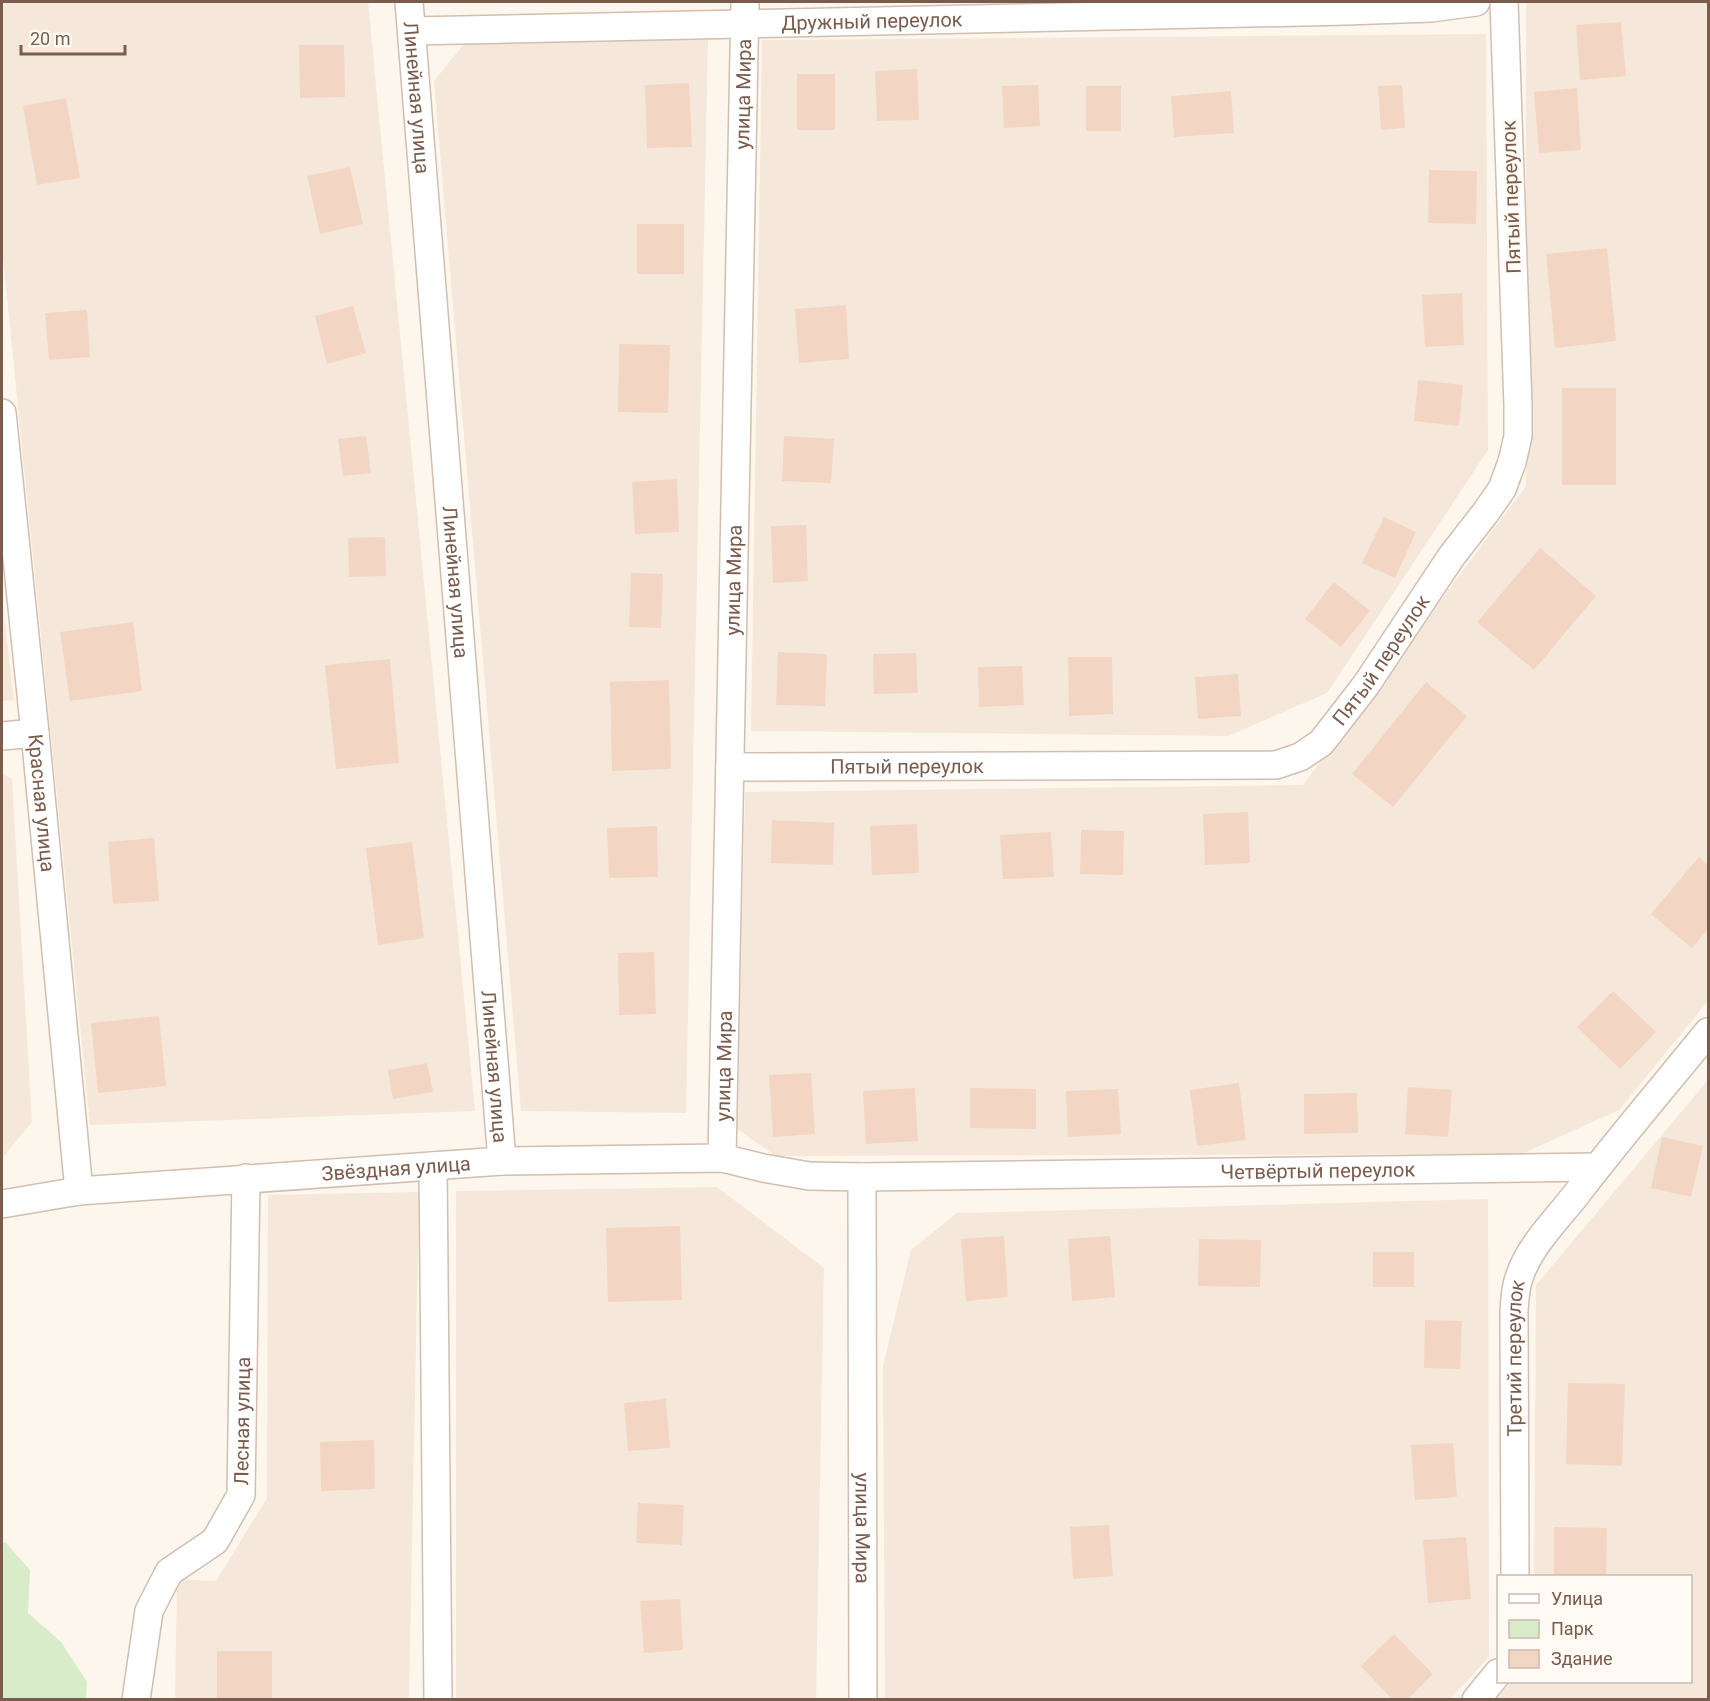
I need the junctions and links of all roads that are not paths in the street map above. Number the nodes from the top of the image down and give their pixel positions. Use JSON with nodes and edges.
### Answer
{"nodes":[{"id":1,"x":409,"y":2,"type":"edge"},
{"id":2,"x":1476,"y":2,"type":"edge"},
{"id":3,"x":1504,"y":2,"type":"edge"},
{"id":4,"x":1153,"y":8,"type":"edge"},
{"id":5,"x":745,"y":13,"type":"edge"},
{"id":6,"x":412,"y":31,"type":"junction"},
{"id":7,"x":2,"y":413,"type":"edge"},
{"id":8,"x":35,"y":733,"type":"junction"},
{"id":9,"x":2,"y":736,"type":"edge"},
{"id":10,"x":730,"y":767,"type":"junction"},
{"id":11,"x":1708,"y":1032,"type":"edge"},
{"id":12,"x":722,"y":1158,"type":"junction"},
{"id":13,"x":501,"y":1161,"type":"junction"},
{"id":14,"x":433,"y":1166,"type":"junction"},
{"id":15,"x":1598,"y":1167,"type":"junction"},
{"id":16,"x":862,"y":1177,"type":"junction"},
{"id":17,"x":246,"y":1178,"type":"junction"},
{"id":18,"x":79,"y":1191,"type":"junction"},
{"id":19,"x":2,"y":1204,"type":"edge"},
{"id":20,"x":1515,"y":1575,"type":"edge"},
{"id":21,"x":1497,"y":1674,"type":"edge"},
{"id":22,"x":136,"y":1700,"type":"edge"},
{"id":23,"x":438,"y":1700,"type":"edge"},
{"id":24,"x":863,"y":1700,"type":"edge"},
{"id":25,"x":1476,"y":1700,"type":"edge"}],
"edges":[{"from":1,"to":6,"type":"street","name":"Линейная улица"},
{"from":2,"to":4,"type":"street","name":"Дружный переулок"},
{"from":3,"to":10,"type":"street","name":"Пятый переулок"},
{"from":4,"to":5,"type":"street","name":"Дружный переулок"},
{"from":5,"to":6,"type":"street","name":"Дружный переулок"},
{"from":5,"to":10,"type":"street","name":"улица Мира"},
{"from":6,"to":13,"type":"street","name":"Линейная улица"},
{"from":7,"to":8,"type":"street","name":"Красная улица"},
{"from":8,"to":9,"type":"street"},
{"from":8,"to":18,"type":"street","name":"Красная улица"},
{"from":10,"to":12,"type":"street","name":"улица Мира"},
{"from":11,"to":15,"type":"street"},
{"from":12,"to":13,"type":"street","name":"Звёздная улица"},
{"from":12,"to":16,"type":"street","name":"Звёздная улица"},
{"from":13,"to":14,"type":"street","name":"Звёздная улица"},
{"from":14,"to":17,"type":"street","name":"Звёздная улица"},
{"from":14,"to":23,"type":"street"},
{"from":15,"to":16,"type":"street","name":"Четвёртый переулок"},
{"from":15,"to":20,"type":"street","name":"Третий переулок"},
{"from":16,"to":24,"type":"street","name":"улица Мира"},
{"from":17,"to":18,"type":"street","name":"Звёздная улица"},
{"from":17,"to":22,"type":"street","name":"Лесная улица"},
{"from":18,"to":19,"type":"street","name":"Звёздная улица"},
{"from":21,"to":25,"type":"street"}]}
